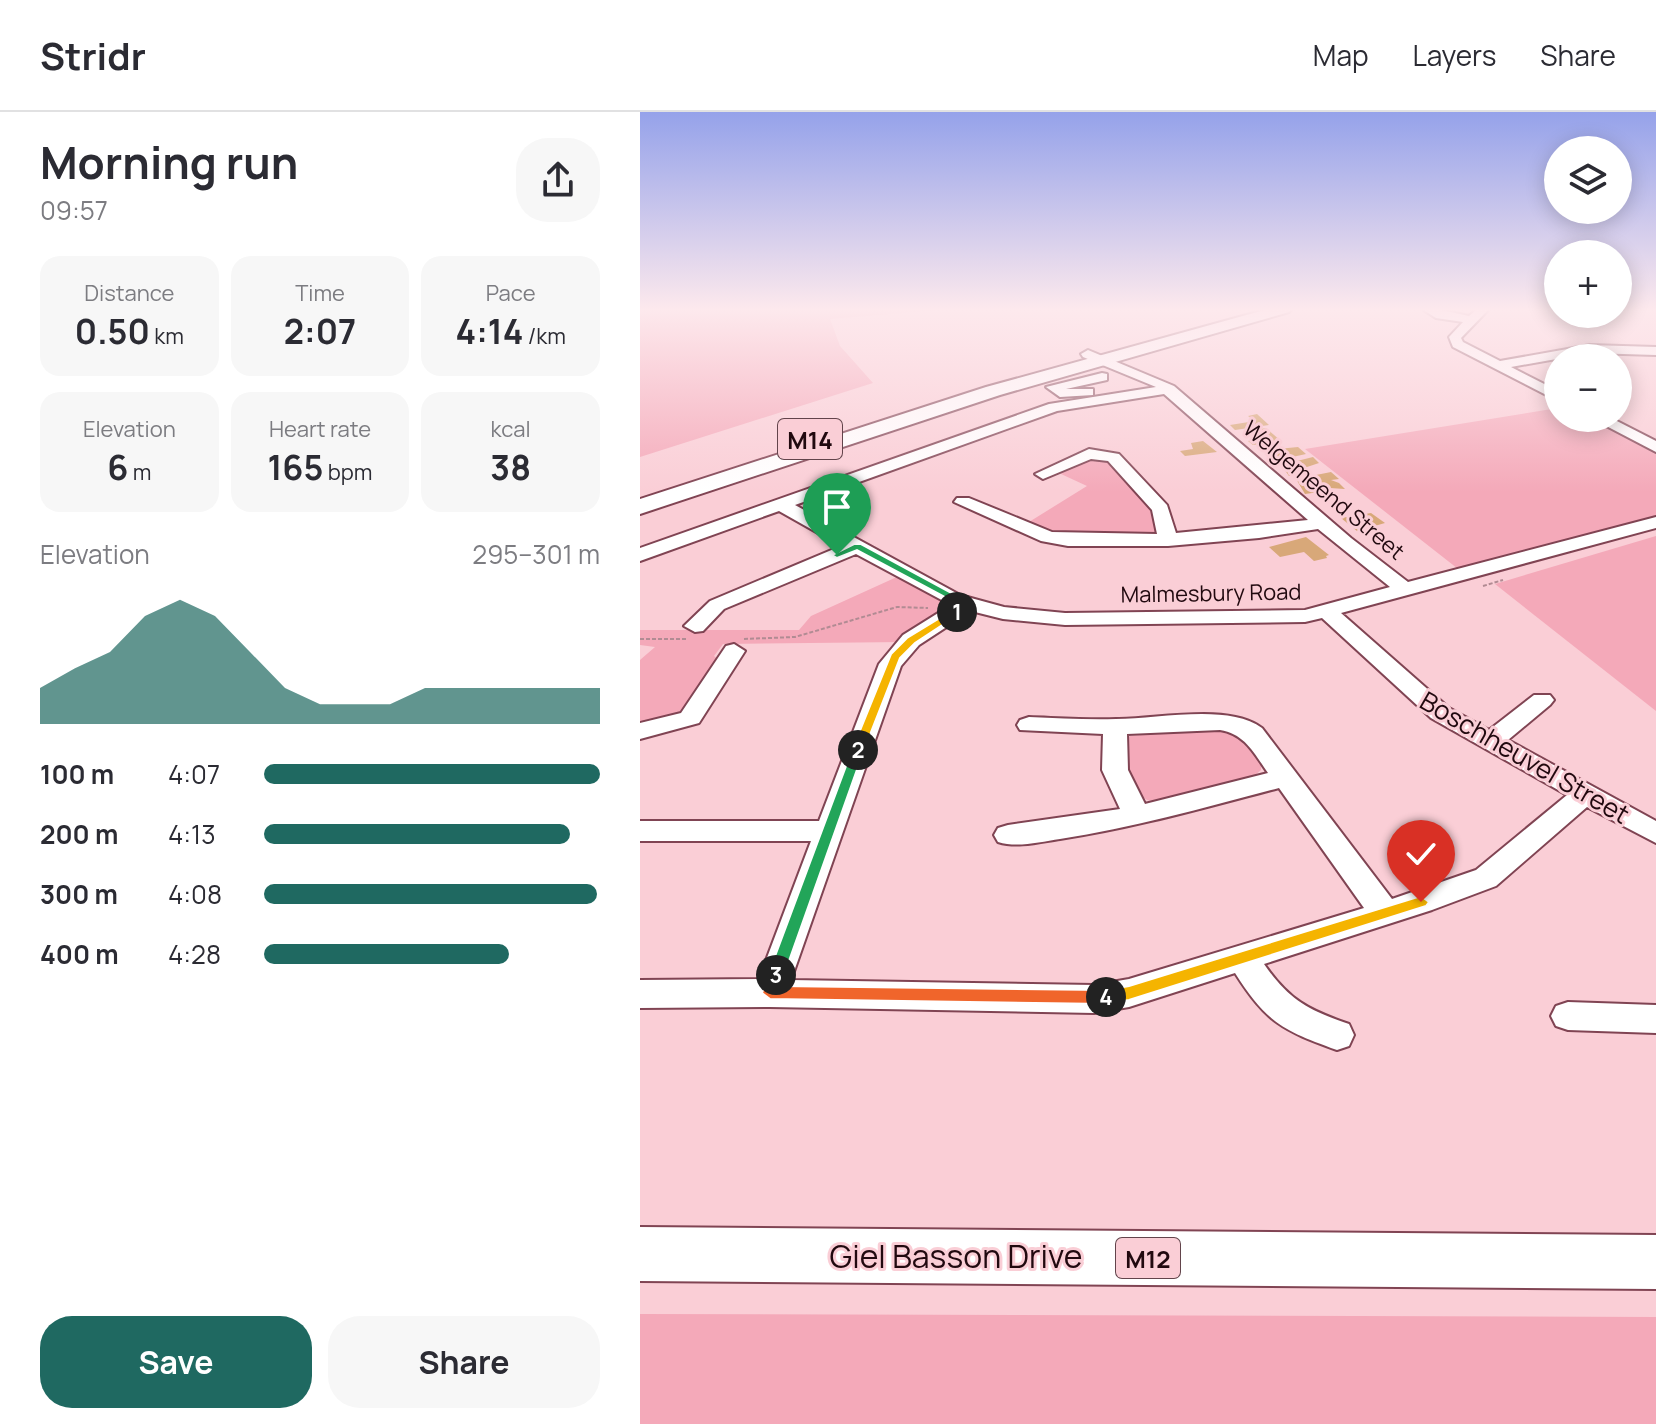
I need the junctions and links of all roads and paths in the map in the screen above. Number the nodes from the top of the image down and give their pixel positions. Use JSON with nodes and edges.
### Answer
{"nodes":[{"id":1,"x":1113,"y":370,"type":"edge"},
{"id":2,"x":1115,"y":370,"type":"edge"},
{"id":3,"x":1504,"y":370,"type":"edge"},
{"id":4,"x":1102,"y":375,"type":"junction"},
{"id":5,"x":1169,"y":389,"type":"junction"},
{"id":6,"x":1544,"y":390,"type":"edge"},
{"id":7,"x":1088,"y":392,"type":"dead end"},
{"id":8,"x":1626,"y":432,"type":"edge"},
{"id":9,"x":1656,"y":432,"type":"edge"},
{"id":10,"x":1636,"y":437,"type":"junction"},
{"id":11,"x":1656,"y":447,"type":"edge"},
{"id":12,"x":1043,"y":474,"type":"dead end"},
{"id":13,"x":640,"y":496,"type":"edge"},
{"id":14,"x":963,"y":502,"type":"dead end"},
{"id":15,"x":781,"y":505,"type":"junction"},
{"id":16,"x":640,"y":507,"type":"edge"},
{"id":17,"x":1656,"y":522,"type":"edge"},
{"id":18,"x":1323,"y":523,"type":"junction"},
{"id":19,"x":1168,"y":540,"type":"junction"},
{"id":20,"x":857,"y":546,"type":"junction"},
{"id":21,"x":640,"y":555,"type":"edge"},
{"id":22,"x":1406,"y":590,"type":"junction"},
{"id":23,"x":967,"y":604,"type":"junction"},
{"id":24,"x":935,"y":608,"type":"dead end"},
{"id":25,"x":1328,"y":612,"type":"junction"},
{"id":26,"x":697,"y":632,"type":"joint"},
{"id":27,"x":642,"y":639,"type":"edge"},
{"id":28,"x":640,"y":645,"type":"edge"},
{"id":29,"x":738,"y":645,"type":"joint"},
{"id":30,"x":1542,"y":700,"type":"dead end"},
{"id":31,"x":1029,"y":725,"type":"dead end"},
{"id":32,"x":1115,"y":727,"type":"junction"},
{"id":33,"x":640,"y":731,"type":"edge"},
{"id":34,"x":1489,"y":742,"type":"junction"},
{"id":35,"x":1284,"y":778,"type":"junction"},
{"id":36,"x":1585,"y":794,"type":"junction"},
{"id":37,"x":1137,"y":815,"type":"junction"},
{"id":38,"x":640,"y":831,"type":"edge"},
{"id":39,"x":828,"y":831,"type":"junction"},
{"id":40,"x":1656,"y":833,"type":"edge"},
{"id":41,"x":1008,"y":835,"type":"dead end"},
{"id":42,"x":1384,"y":912,"type":"junction"},
{"id":43,"x":1242,"y":957,"type":"junction"},
{"id":44,"x":770,"y":993,"type":"junction"},
{"id":45,"x":640,"y":994,"type":"edge"},
{"id":46,"x":1568,"y":1016,"type":"dead end"},
{"id":47,"x":1656,"y":1019,"type":"edge"},
{"id":48,"x":1337,"y":1035,"type":"dead end"},
{"id":49,"x":640,"y":1254,"type":"edge"},
{"id":50,"x":1656,"y":1262,"type":"edge"}],
"edges":[{"from":1,"to":4,"type":"main road","number":"M14"},
{"from":2,"to":4,"type":"main road","number":"M14"},
{"from":3,"to":6,"type":"street"},
{"from":4,"to":5,"type":"street"},
{"from":4,"to":5,"type":"street","name":"Welgemeend Street"},
{"from":4,"to":7,"type":"street"},
{"from":4,"to":13,"type":"main road","number":"M14"},
{"from":4,"to":15,"type":"street"},
{"from":4,"to":16,"type":"main road","number":"M14"},
{"from":5,"to":18,"type":"street","name":"Welgemeend Street"},
{"from":8,"to":10,"type":"street"},
{"from":9,"to":10,"type":"street"},
{"from":10,"to":11,"type":"street"},
{"from":12,"to":19,"type":"street"},
{"from":14,"to":19,"type":"street"},
{"from":15,"to":20,"type":"street","name":"Malmesbury Road"},
{"from":15,"to":21,"type":"street"},
{"from":17,"to":22,"type":"street","name":"Malmesbury Road"},
{"from":18,"to":19,"type":"street"},
{"from":18,"to":22,"type":"street","name":"Welgemeend Street"},
{"from":20,"to":23,"type":"street","name":"Malmesbury Road"},
{"from":20,"to":26,"type":"street"},
{"from":22,"to":25,"type":"street","name":"Malmesbury Road"},
{"from":23,"to":25,"type":"street","name":"Malmesbury Road"},
{"from":23,"to":39,"type":"street"},
{"from":24,"to":29,"type":"path"},
{"from":25,"to":34,"type":"street","name":"Boschheuvel Street"},
{"from":26,"to":27,"type":"path"},
{"from":27,"to":28,"type":"path"},
{"from":29,"to":33,"type":"street"},
{"from":30,"to":34,"type":"street"},
{"from":31,"to":32,"type":"street"},
{"from":32,"to":35,"type":"street"},
{"from":32,"to":37,"type":"street"},
{"from":34,"to":36,"type":"street","name":"Boschheuvel Street"},
{"from":35,"to":37,"type":"street"},
{"from":35,"to":42,"type":"street"},
{"from":36,"to":40,"type":"street","name":"Boschheuvel Street"},
{"from":36,"to":42,"type":"street"},
{"from":37,"to":41,"type":"street"},
{"from":38,"to":39,"type":"street"},
{"from":39,"to":44,"type":"street"},
{"from":42,"to":43,"type":"street"},
{"from":43,"to":44,"type":"street"},
{"from":43,"to":48,"type":"street"},
{"from":44,"to":45,"type":"street"},
{"from":46,"to":47,"type":"street"},
{"from":49,"to":50,"type":"main road","name":"Giel Basson Drive","number":"M12"}]}
